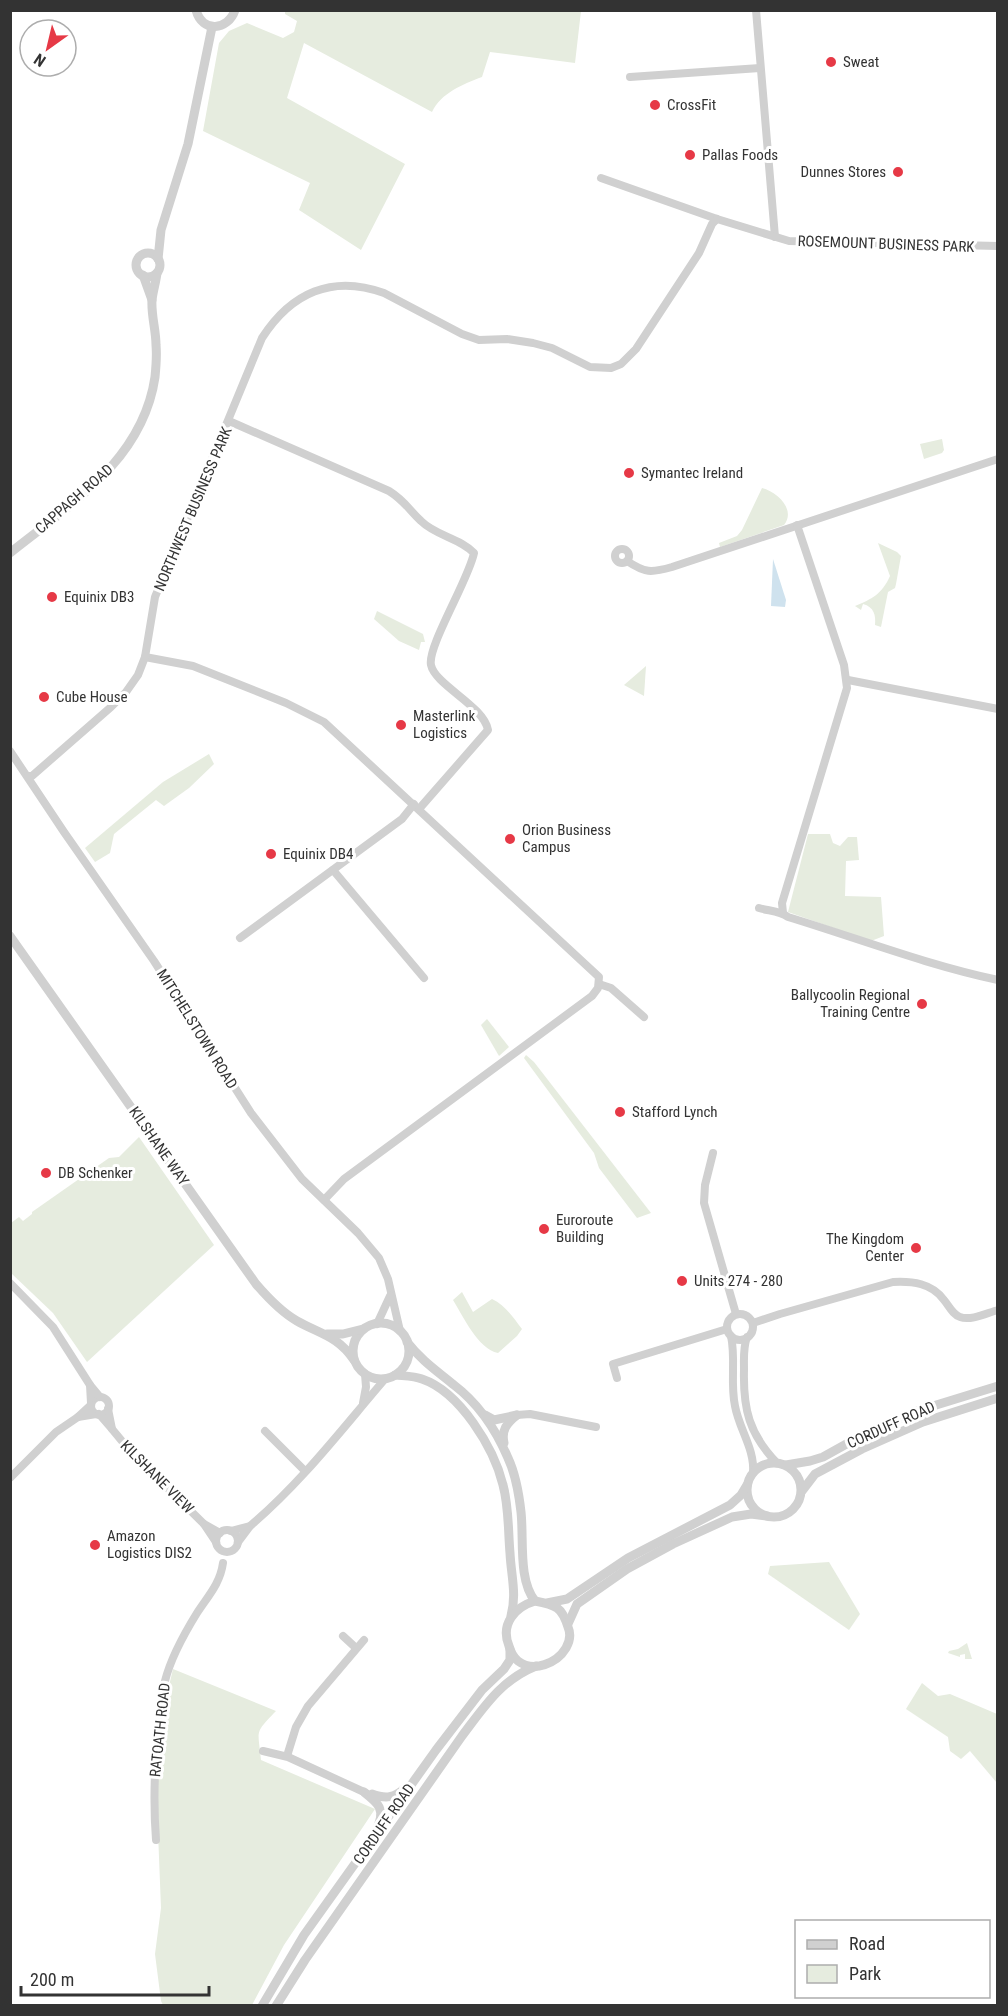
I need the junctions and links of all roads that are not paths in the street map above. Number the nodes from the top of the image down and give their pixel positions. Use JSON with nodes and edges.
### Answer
{"nodes":[{"id":1,"x":196,"y":10,"type":"edge"},
{"id":2,"x":235,"y":10,"type":"edge"},
{"id":3,"x":756,"y":10,"type":"edge"},
{"id":4,"x":212,"y":27,"type":"junction"},
{"id":5,"x":760,"y":68,"type":"junction"},
{"id":6,"x":630,"y":77,"type":"dead end"},
{"id":7,"x":601,"y":178,"type":"dead end"},
{"id":8,"x":717,"y":219,"type":"junction"},
{"id":9,"x":161,"y":230,"type":"junction"},
{"id":10,"x":774,"y":237,"type":"junction"},
{"id":11,"x":998,"y":246,"type":"edge"},
{"id":12,"x":146,"y":253,"type":"junction"},
{"id":13,"x":158,"y":259,"type":"junction"},
{"id":14,"x":157,"y":273,"type":"junction"},
{"id":15,"x":144,"y":275,"type":"junction"},
{"id":16,"x":152,"y":300,"type":"junction"},
{"id":17,"x":229,"y":421,"type":"junction"},
{"id":18,"x":998,"y":459,"type":"edge"},
{"id":19,"x":797,"y":525,"type":"junction"},
{"id":20,"x":10,"y":553,"type":"edge"},
{"id":21,"x":627,"y":561,"type":"dead end"},
{"id":22,"x":145,"y":657,"type":"junction"},
{"id":23,"x":848,"y":680,"type":"junction"},
{"id":24,"x":998,"y":709,"type":"edge"},
{"id":25,"x":10,"y":751,"type":"edge"},
{"id":26,"x":28,"y":777,"type":"junction"},
{"id":27,"x":416,"y":807,"type":"junction"},
{"id":28,"x":333,"y":870,"type":"junction"},
{"id":29,"x":759,"y":908,"type":"dead end"},
{"id":30,"x":783,"y":913,"type":"junction"},
{"id":31,"x":10,"y":936,"type":"edge"},
{"id":32,"x":240,"y":938,"type":"dead end"},
{"id":33,"x":424,"y":978,"type":"dead end"},
{"id":34,"x":998,"y":980,"type":"edge"},
{"id":35,"x":599,"y":984,"type":"junction"},
{"id":36,"x":644,"y":1017,"type":"dead end"},
{"id":37,"x":713,"y":1153,"type":"dead end"},
{"id":38,"x":324,"y":1200,"type":"junction"},
{"id":39,"x":10,"y":1283,"type":"edge"},
{"id":40,"x":390,"y":1296,"type":"junction"},
{"id":41,"x":998,"y":1310,"type":"edge"},
{"id":42,"x":736,"y":1314,"type":"junction"},
{"id":43,"x":753,"y":1323,"type":"junction"},
{"id":44,"x":377,"y":1324,"type":"junction"},
{"id":45,"x":364,"y":1329,"type":"junction"},
{"id":46,"x":400,"y":1332,"type":"junction"},
{"id":47,"x":729,"y":1333,"type":"junction"},
{"id":48,"x":327,"y":1334,"type":"junction"},
{"id":49,"x":747,"y":1337,"type":"junction"},
{"id":50,"x":407,"y":1341,"type":"junction"},
{"id":51,"x":354,"y":1360,"type":"junction"},
{"id":52,"x":365,"y":1374,"type":"junction"},
{"id":53,"x":395,"y":1375,"type":"junction"},
{"id":54,"x":617,"y":1378,"type":"dead end"},
{"id":55,"x":385,"y":1379,"type":"junction"},
{"id":56,"x":90,"y":1385,"type":"junction"},
{"id":57,"x":998,"y":1386,"type":"edge"},
{"id":58,"x":99,"y":1397,"type":"junction"},
{"id":59,"x":998,"y":1398,"type":"edge"},
{"id":60,"x":91,"y":1404,"type":"junction"},
{"id":61,"x":363,"y":1405,"type":"junction"},
{"id":62,"x":108,"y":1409,"type":"junction"},
{"id":63,"x":483,"y":1413,"type":"junction"},
{"id":64,"x":98,"y":1414,"type":"junction"},
{"id":65,"x":517,"y":1415,"type":"junction"},
{"id":66,"x":78,"y":1417,"type":"junction"},
{"id":67,"x":596,"y":1427,"type":"dead end"},
{"id":68,"x":112,"y":1430,"type":"junction"},
{"id":69,"x":265,"y":1431,"type":"dead end"},
{"id":70,"x":508,"y":1458,"type":"junction"},
{"id":71,"x":782,"y":1464,"type":"junction"},
{"id":72,"x":305,"y":1471,"type":"junction"},
{"id":73,"x":753,"y":1473,"type":"junction"},
{"id":74,"x":10,"y":1478,"type":"edge"},
{"id":75,"x":747,"y":1485,"type":"junction"},
{"id":76,"x":801,"y":1491,"type":"junction"},
{"id":77,"x":767,"y":1516,"type":"junction"},
{"id":78,"x":204,"y":1524,"type":"junction"},
{"id":79,"x":250,"y":1526,"type":"junction"},
{"id":80,"x":231,"y":1531,"type":"junction"},
{"id":81,"x":220,"y":1533,"type":"junction"},
{"id":82,"x":238,"y":1542,"type":"junction"},
{"id":83,"x":218,"y":1546,"type":"junction"},
{"id":84,"x":233,"y":1550,"type":"junction"},
{"id":85,"x":223,"y":1563,"type":"junction"},
{"id":86,"x":535,"y":1601,"type":"junction"},
{"id":87,"x":547,"y":1603,"type":"junction"},
{"id":88,"x":511,"y":1616,"type":"junction"},
{"id":89,"x":568,"y":1624,"type":"junction"},
{"id":90,"x":343,"y":1636,"type":"dead end"},
{"id":91,"x":364,"y":1640,"type":"dead end"},
{"id":92,"x":356,"y":1648,"type":"junction"},
{"id":93,"x":510,"y":1649,"type":"junction"},
{"id":94,"x":536,"y":1666,"type":"junction"},
{"id":95,"x":263,"y":1751,"type":"dead end"},
{"id":96,"x":432,"y":1755,"type":"junction"},
{"id":97,"x":288,"y":1756,"type":"junction"},
{"id":98,"x":364,"y":1792,"type":"junction"},
{"id":99,"x":156,"y":1840,"type":"dead end"},
{"id":100,"x":344,"y":1881,"type":"junction"},
{"id":101,"x":262,"y":2006,"type":"edge"},
{"id":102,"x":276,"y":2006,"type":"edge"}],
"edges":[{"from":1,"to":4,"type":"street"},
{"from":2,"to":4,"type":"street"},
{"from":3,"to":5,"type":"street"},
{"from":4,"to":9,"type":"street","name":"CAPPAGH ROAD"},
{"from":5,"to":6,"type":"street"},
{"from":5,"to":10,"type":"street"},
{"from":7,"to":8,"type":"street","name":"ROSEMOUNT BUSINESS PARK"},
{"from":8,"to":10,"type":"street","name":"ROSEMOUNT BUSINESS PARK"},
{"from":8,"to":17,"type":"street"},
{"from":9,"to":12,"type":"street","name":"CAPPAGH ROAD"},
{"from":9,"to":13,"type":"street","name":"CAPPAGH ROAD"},
{"from":10,"to":11,"type":"street","name":"ROSEMOUNT BUSINESS PARK"},
{"from":12,"to":13,"type":"street"},
{"from":12,"to":15,"type":"street","name":"CAPPAGH ROAD"},
{"from":13,"to":14,"type":"street","name":"CAPPAGH ROAD"},
{"from":14,"to":15,"type":"street"},
{"from":14,"to":16,"type":"street","name":"CAPPAGH ROAD"},
{"from":15,"to":16,"type":"street","name":"CAPPAGH ROAD"},
{"from":16,"to":20,"type":"street","name":"CAPPAGH ROAD"},
{"from":17,"to":22,"type":"street","name":"NORTHWEST BUSINESS PARK"},
{"from":17,"to":27,"type":"street","name":"NORTHWEST BUSINESS PARK"},
{"from":18,"to":19,"type":"street"},
{"from":19,"to":21,"type":"street"},
{"from":19,"to":23,"type":"street"},
{"from":22,"to":26,"type":"street","name":"NORTHWEST BUSINESS PARK"},
{"from":22,"to":27,"type":"street"},
{"from":23,"to":24,"type":"street"},
{"from":23,"to":30,"type":"street"},
{"from":25,"to":26,"type":"street","name":"MITCHELSTOWN ROAD"},
{"from":26,"to":38,"type":"street","name":"MITCHELSTOWN ROAD"},
{"from":27,"to":28,"type":"street"},
{"from":27,"to":35,"type":"street"},
{"from":28,"to":32,"type":"street"},
{"from":28,"to":33,"type":"street"},
{"from":29,"to":30,"type":"street"},
{"from":30,"to":34,"type":"street"},
{"from":31,"to":48,"type":"street","name":"KILSHANE WAY"},
{"from":35,"to":36,"type":"street"},
{"from":35,"to":38,"type":"street"},
{"from":37,"to":42,"type":"street"},
{"from":38,"to":40,"type":"street","name":"MITCHELSTOWN ROAD"},
{"from":39,"to":56,"type":"street"},
{"from":40,"to":44,"type":"street"},
{"from":40,"to":46,"type":"street","name":"MITCHELSTOWN ROAD"},
{"from":41,"to":43,"type":"street"},
{"from":42,"to":43,"type":"street"},
{"from":42,"to":47,"type":"street"},
{"from":43,"to":49,"type":"street"},
{"from":44,"to":45,"type":"street"},
{"from":44,"to":46,"type":"street"},
{"from":45,"to":48,"type":"street","name":"KILSHANE WAY"},
{"from":45,"to":51,"type":"street"},
{"from":46,"to":50,"type":"street"},
{"from":47,"to":49,"type":"street"},
{"from":47,"to":54,"type":"street"},
{"from":47,"to":73,"type":"street"},
{"from":48,"to":51,"type":"street","name":"KILSHANE WAY"},
{"from":49,"to":71,"type":"street"},
{"from":50,"to":53,"type":"street"},
{"from":50,"to":63,"type":"street"},
{"from":51,"to":52,"type":"street"},
{"from":52,"to":55,"type":"street"},
{"from":52,"to":61,"type":"street"},
{"from":53,"to":55,"type":"street"},
{"from":53,"to":88,"type":"street"},
{"from":55,"to":61,"type":"street"},
{"from":56,"to":58,"type":"street"},
{"from":56,"to":60,"type":"street"},
{"from":57,"to":71,"type":"street","name":"CORDUFF ROAD"},
{"from":58,"to":60,"type":"street"},
{"from":58,"to":62,"type":"street"},
{"from":59,"to":76,"type":"street","name":"CORDUFF ROAD"},
{"from":60,"to":64,"type":"street"},
{"from":60,"to":66,"type":"street"},
{"from":61,"to":72,"type":"street"},
{"from":62,"to":64,"type":"street"},
{"from":62,"to":68,"type":"street","name":"KILSHANE VIEW"},
{"from":63,"to":65,"type":"street"},
{"from":63,"to":70,"type":"street"},
{"from":64,"to":66,"type":"street"},
{"from":64,"to":68,"type":"street","name":"KILSHANE VIEW"},
{"from":65,"to":67,"type":"street"},
{"from":65,"to":70,"type":"street"},
{"from":66,"to":74,"type":"street"},
{"from":68,"to":78,"type":"street","name":"KILSHANE VIEW"},
{"from":69,"to":72,"type":"street"},
{"from":70,"to":86,"type":"street"},
{"from":71,"to":73,"type":"street"},
{"from":71,"to":76,"type":"street"},
{"from":72,"to":79,"type":"street"},
{"from":73,"to":75,"type":"street"},
{"from":75,"to":77,"type":"street"},
{"from":75,"to":87,"type":"street"},
{"from":76,"to":77,"type":"street"},
{"from":77,"to":89,"type":"street"},
{"from":78,"to":81,"type":"street","name":"KILSHANE VIEW"},
{"from":78,"to":83,"type":"street","name":"KILSHANE VIEW"},
{"from":79,"to":80,"type":"street"},
{"from":79,"to":82,"type":"street"},
{"from":80,"to":81,"type":"street"},
{"from":80,"to":82,"type":"street"},
{"from":81,"to":83,"type":"street"},
{"from":82,"to":84,"type":"street"},
{"from":83,"to":84,"type":"street"},
{"from":83,"to":85,"type":"street"},
{"from":84,"to":85,"type":"street","name":"RATOATH ROAD"},
{"from":85,"to":99,"type":"street","name":"RATOATH ROAD"},
{"from":86,"to":87,"type":"street"},
{"from":86,"to":88,"type":"street"},
{"from":87,"to":89,"type":"street"},
{"from":88,"to":93,"type":"street"},
{"from":89,"to":94,"type":"street"},
{"from":90,"to":92,"type":"street"},
{"from":91,"to":92,"type":"street"},
{"from":92,"to":97,"type":"street"},
{"from":93,"to":94,"type":"street"},
{"from":93,"to":96,"type":"street","name":"CORDUFF ROAD"},
{"from":94,"to":102,"type":"street","name":"CORDUFF ROAD"},
{"from":95,"to":97,"type":"street"},
{"from":96,"to":98,"type":"street"},
{"from":96,"to":100,"type":"street","name":"CORDUFF ROAD"},
{"from":97,"to":98,"type":"street"},
{"from":98,"to":100,"type":"street"},
{"from":100,"to":101,"type":"street","name":"CORDUFF ROAD"}]}
